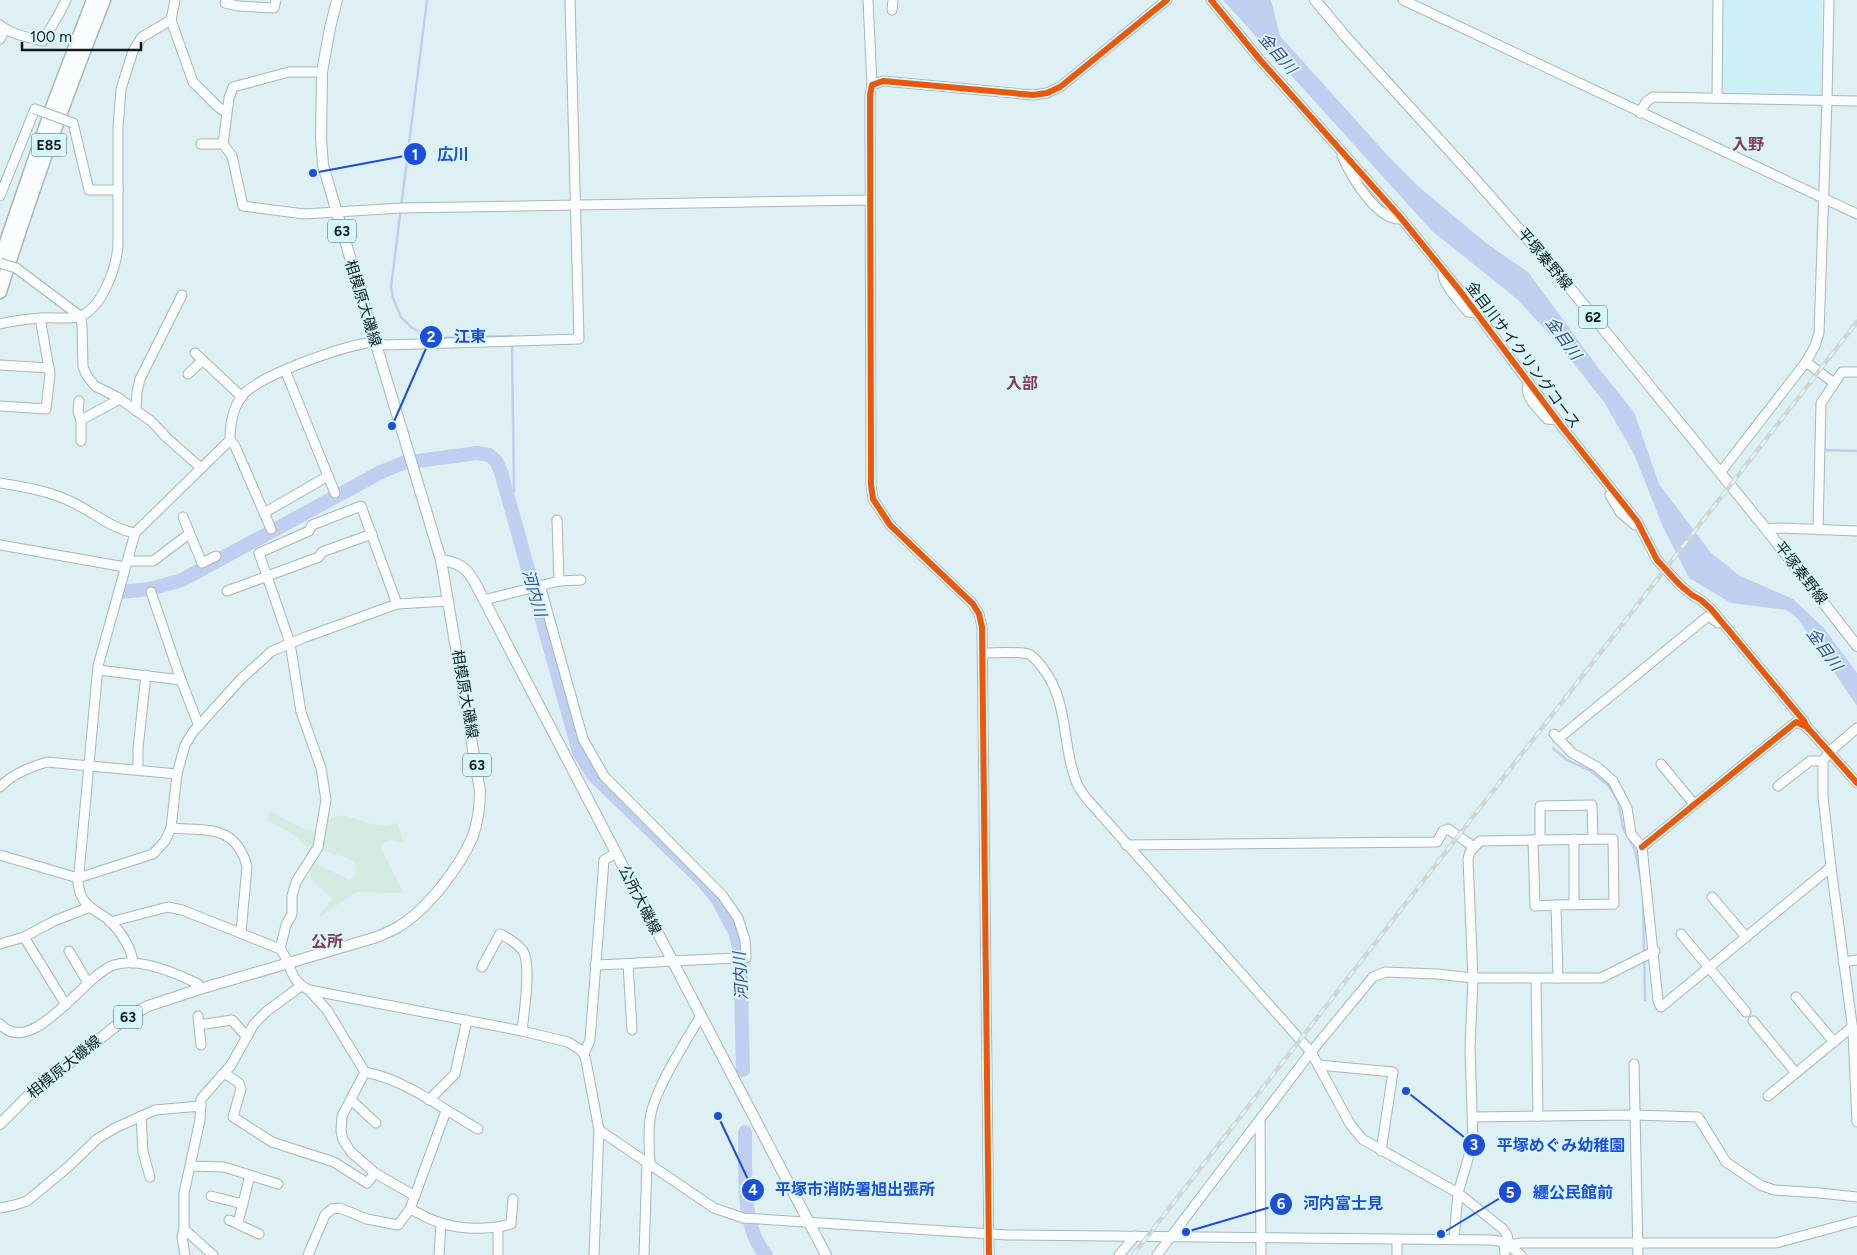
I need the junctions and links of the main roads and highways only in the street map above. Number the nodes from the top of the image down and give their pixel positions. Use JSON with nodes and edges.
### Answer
{"nodes":[{"id":1,"x":93,"y":0,"type":"edge"},
{"id":2,"x":104,"y":0,"type":"edge"},
{"id":3,"x":337,"y":0,"type":"edge"},
{"id":4,"x":1315,"y":0,"type":"edge"},
{"id":5,"x":0,"y":261,"type":"edge"},
{"id":6,"x":0,"y":292,"type":"edge"},
{"id":7,"x":441,"y":560,"type":"junction"},
{"id":8,"x":1857,"y":646,"type":"edge"},
{"id":9,"x":0,"y":1124,"type":"edge"},
{"id":10,"x":826,"y":1255,"type":"edge"}],
"edges":[{"from":1,"to":5,"type":"highway","number":"E85"},
{"from":2,"to":6,"type":"highway","number":"E85"},
{"from":3,"to":7,"type":"main road","name":"相模原大磯線","number":"63"},
{"from":4,"to":8,"type":"main road","name":"平塚秦野線","number":"62"},
{"from":7,"to":9,"type":"main road","name":"相模原大磯線","number":"63"},
{"from":7,"to":10,"type":"main road","name":"公所大磯線"}]}
